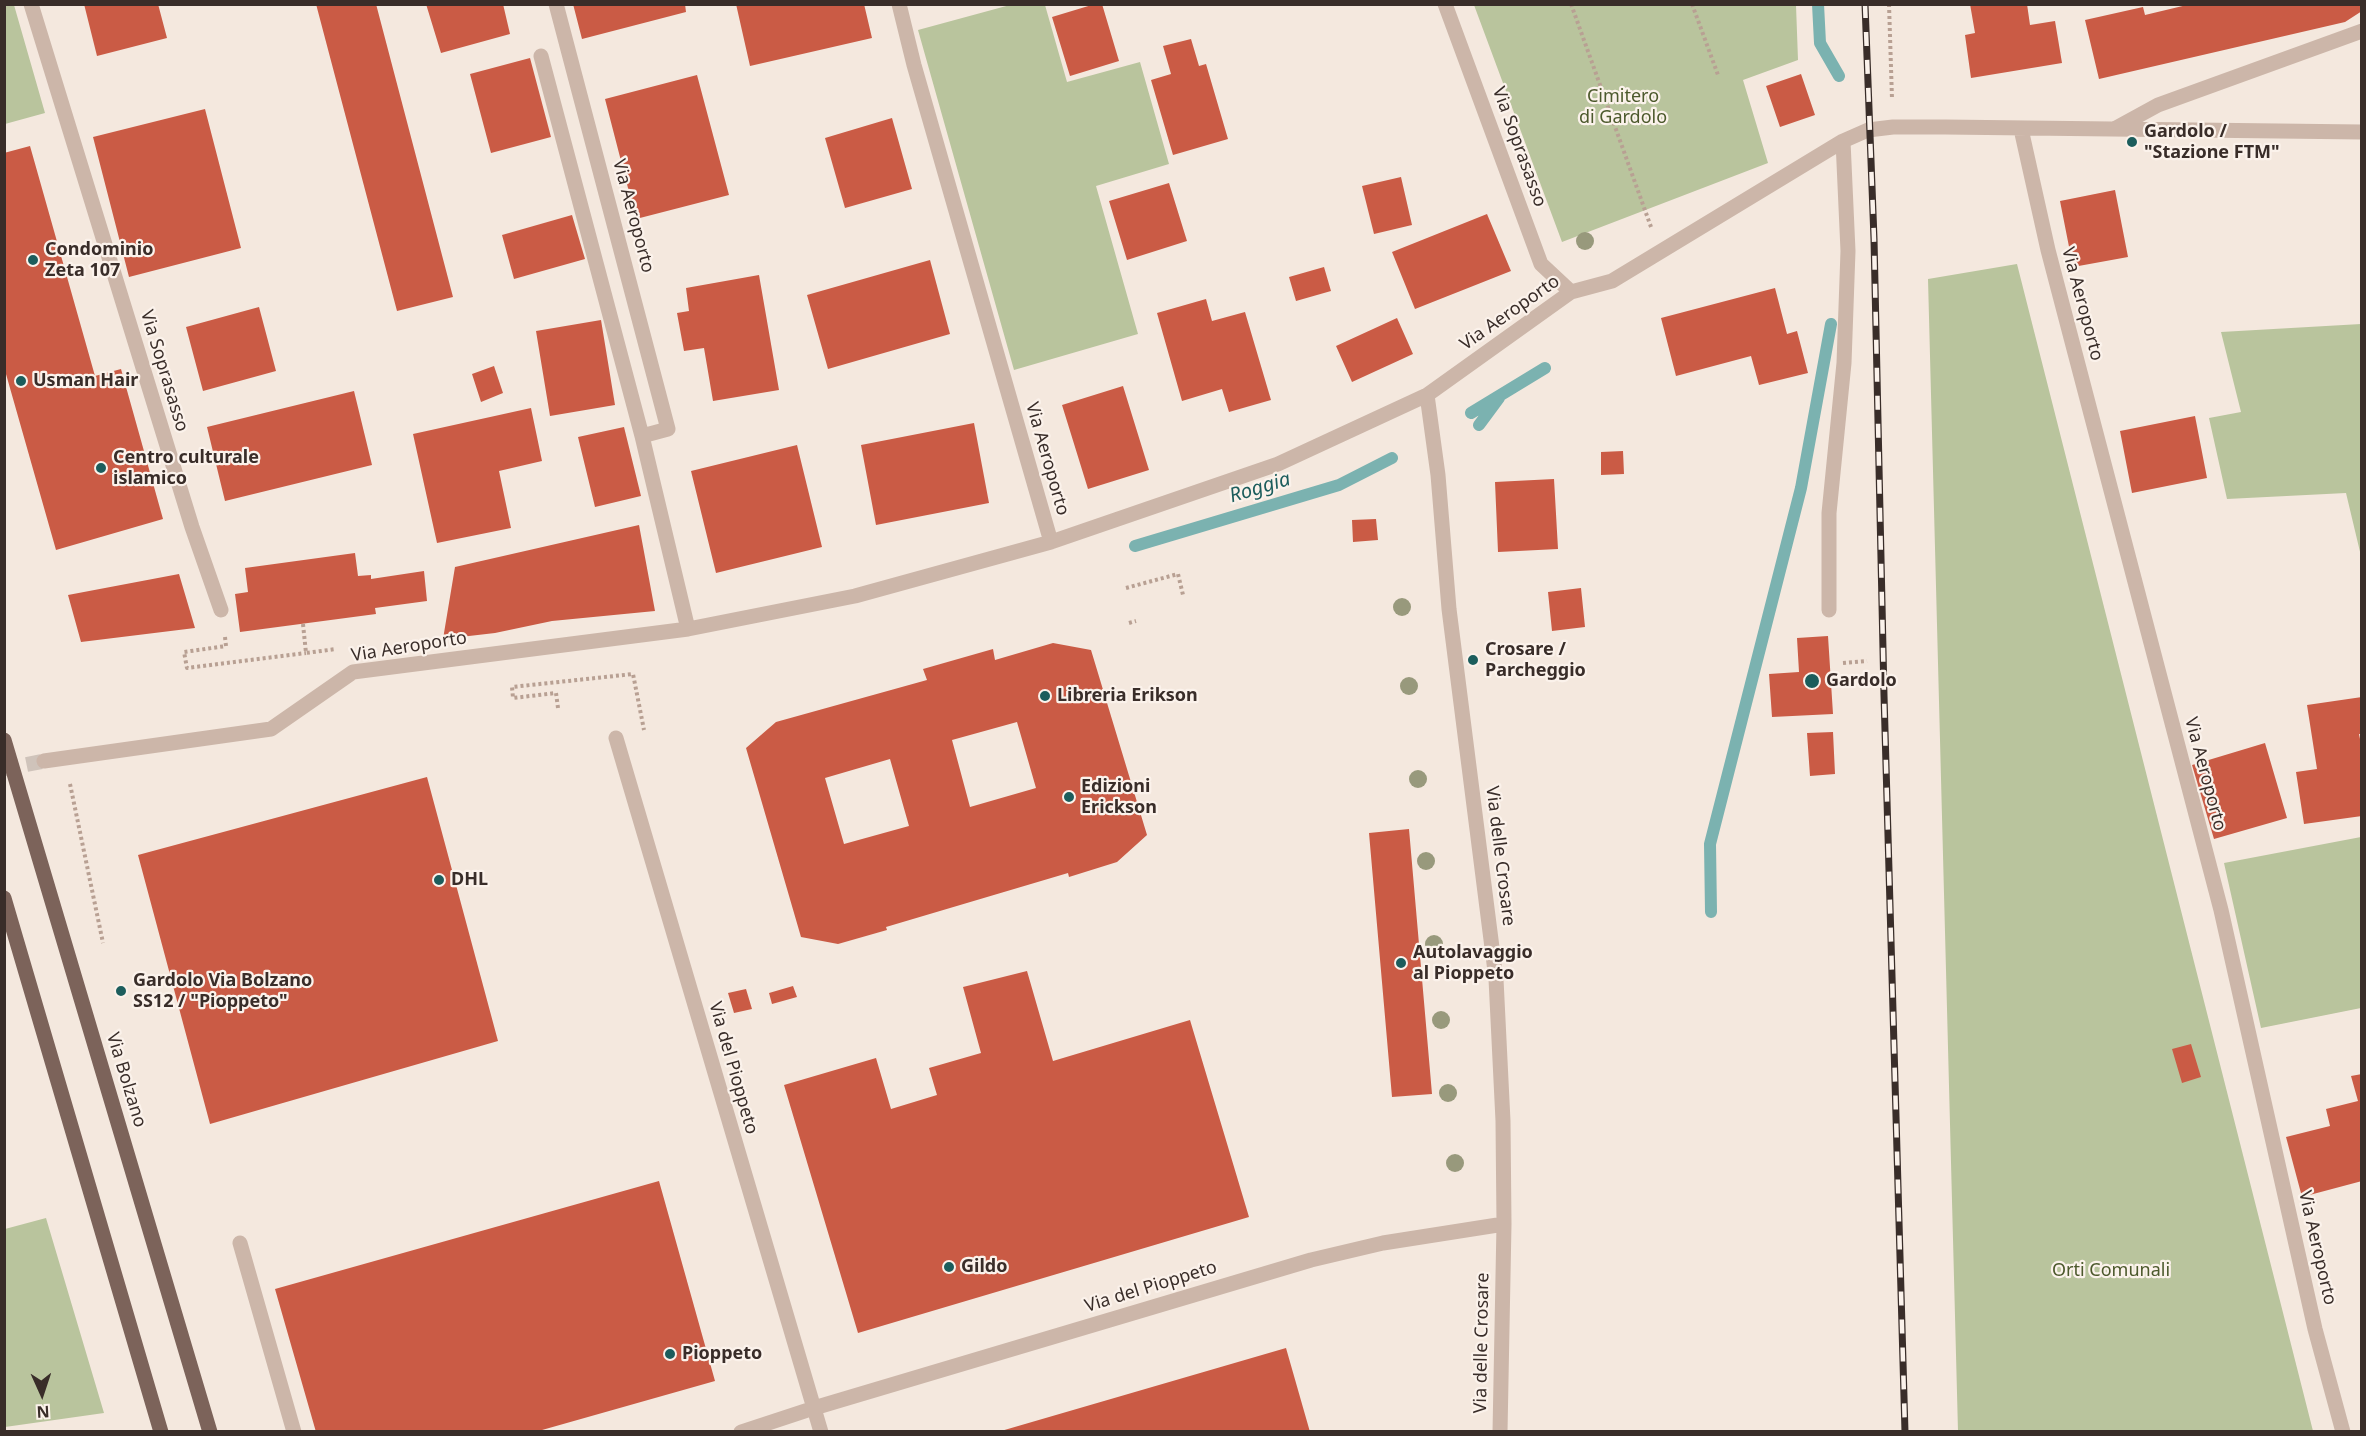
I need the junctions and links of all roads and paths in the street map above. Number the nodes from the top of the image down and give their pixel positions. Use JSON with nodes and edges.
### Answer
{"nodes":[{"id":1,"x":31,"y":4,"type":"edge"},
{"id":2,"x":556,"y":4,"type":"edge"},
{"id":3,"x":899,"y":4,"type":"edge"},
{"id":4,"x":1445,"y":4,"type":"edge"},
{"id":5,"x":1571,"y":4,"type":"edge"},
{"id":6,"x":1692,"y":4,"type":"edge"},
{"id":7,"x":1889,"y":4,"type":"edge"},
{"id":8,"x":2361,"y":31,"type":"edge"},
{"id":9,"x":541,"y":56,"type":"dead end"},
{"id":10,"x":1718,"y":75,"type":"dead end"},
{"id":11,"x":1893,"y":127,"type":"junction"},
{"id":12,"x":2021,"y":129,"type":"junction"},
{"id":13,"x":2113,"y":129,"type":"junction"},
{"id":14,"x":2361,"y":132,"type":"edge"},
{"id":15,"x":1843,"y":141,"type":"junction"},
{"id":16,"x":1661,"y":250,"type":"junction"},
{"id":17,"x":1571,"y":292,"type":"junction"},
{"id":18,"x":1427,"y":395,"type":"junction"},
{"id":19,"x":642,"y":436,"type":"junction"},
{"id":20,"x":1051,"y":542,"type":"junction"},
{"id":21,"x":1126,"y":588,"type":"dead end"},
{"id":22,"x":1183,"y":596,"type":"dead end"},
{"id":23,"x":221,"y":610,"type":"joint"},
{"id":24,"x":1828,"y":610,"type":"dead end"},
{"id":25,"x":1136,"y":621,"type":"dead end"},
{"id":26,"x":1129,"y":623,"type":"dead end"},
{"id":27,"x":303,"y":624,"type":"dead end"},
{"id":28,"x":688,"y":629,"type":"junction"},
{"id":29,"x":339,"y":649,"type":"dead end"},
{"id":30,"x":306,"y":653,"type":"junction"},
{"id":31,"x":1868,"y":661,"type":"dead end"},
{"id":32,"x":1843,"y":663,"type":"dead end"},
{"id":33,"x":558,"y":708,"type":"dead end"},
{"id":34,"x":645,"y":731,"type":"dead end"},
{"id":35,"x":616,"y":738,"type":"dead end"},
{"id":36,"x":4,"y":740,"type":"edge"},
{"id":37,"x":44,"y":761,"type":"tunnel mouth"},
{"id":38,"x":70,"y":783,"type":"dead end"},
{"id":39,"x":4,"y":898,"type":"edge"},
{"id":40,"x":102,"y":943,"type":"dead end"},
{"id":41,"x":1504,"y":1224,"type":"junction"},
{"id":42,"x":240,"y":1243,"type":"dead end"},
{"id":43,"x":814,"y":1408,"type":"junction"},
{"id":44,"x":161,"y":1431,"type":"edge"},
{"id":45,"x":210,"y":1431,"type":"edge"},
{"id":46,"x":294,"y":1431,"type":"edge"},
{"id":47,"x":741,"y":1431,"type":"edge"},
{"id":48,"x":821,"y":1431,"type":"edge"},
{"id":49,"x":1500,"y":1431,"type":"edge"},
{"id":50,"x":2343,"y":1431,"type":"edge"}],
"edges":[{"from":1,"to":23,"type":"street","name":"Via Soprasasso"},
{"from":2,"to":19,"type":"street","name":"Via Aeroporto"},
{"from":3,"to":20,"type":"street","name":"Via Aeroporto"},
{"from":4,"to":17,"type":"street","name":"Via Soprasasso"},
{"from":5,"to":16,"type":"path"},
{"from":6,"to":10,"type":"path"},
{"from":7,"to":11,"type":"path"},
{"from":8,"to":13,"type":"street"},
{"from":9,"to":19,"type":"street"},
{"from":11,"to":12,"type":"street","name":"Via Aeroporto"},
{"from":11,"to":15,"type":"street","name":"Via Aeroporto"},
{"from":12,"to":13,"type":"street","name":"Via Aeroporto"},
{"from":12,"to":50,"type":"street","name":"Via Aeroporto"},
{"from":13,"to":14,"type":"street","name":"Via Aeroporto"},
{"from":15,"to":16,"type":"street","name":"Via Aeroporto"},
{"from":15,"to":24,"type":"street"},
{"from":16,"to":17,"type":"street","name":"Via Aeroporto"},
{"from":17,"to":18,"type":"street","name":"Via Aeroporto"},
{"from":18,"to":20,"type":"street","name":"Via Aeroporto"},
{"from":18,"to":41,"type":"street","name":"Via delle Crosare"},
{"from":19,"to":28,"type":"street"},
{"from":20,"to":28,"type":"street","name":"Via Aeroporto"},
{"from":21,"to":22,"type":"path"},
{"from":23,"to":30,"type":"path"},
{"from":25,"to":26,"type":"path"},
{"from":27,"to":30,"type":"path"},
{"from":28,"to":37,"type":"street","name":"Via Aeroporto"},
{"from":29,"to":30,"type":"path"},
{"from":31,"to":32,"type":"path"},
{"from":33,"to":34,"type":"path"},
{"from":35,"to":43,"type":"street","name":"Via del Pioppeto"},
{"from":36,"to":45,"type":"main road","name":"Via Bolzano"},
{"from":38,"to":40,"type":"path"},
{"from":39,"to":44,"type":"main road"},
{"from":41,"to":43,"type":"street","name":"Via del Pioppeto"},
{"from":41,"to":49,"type":"street","name":"Via delle Crosare"},
{"from":42,"to":46,"type":"street"},
{"from":43,"to":47,"type":"street","name":"Via del Pioppeto"},
{"from":43,"to":48,"type":"street","name":"Via del Pioppeto"}]}
